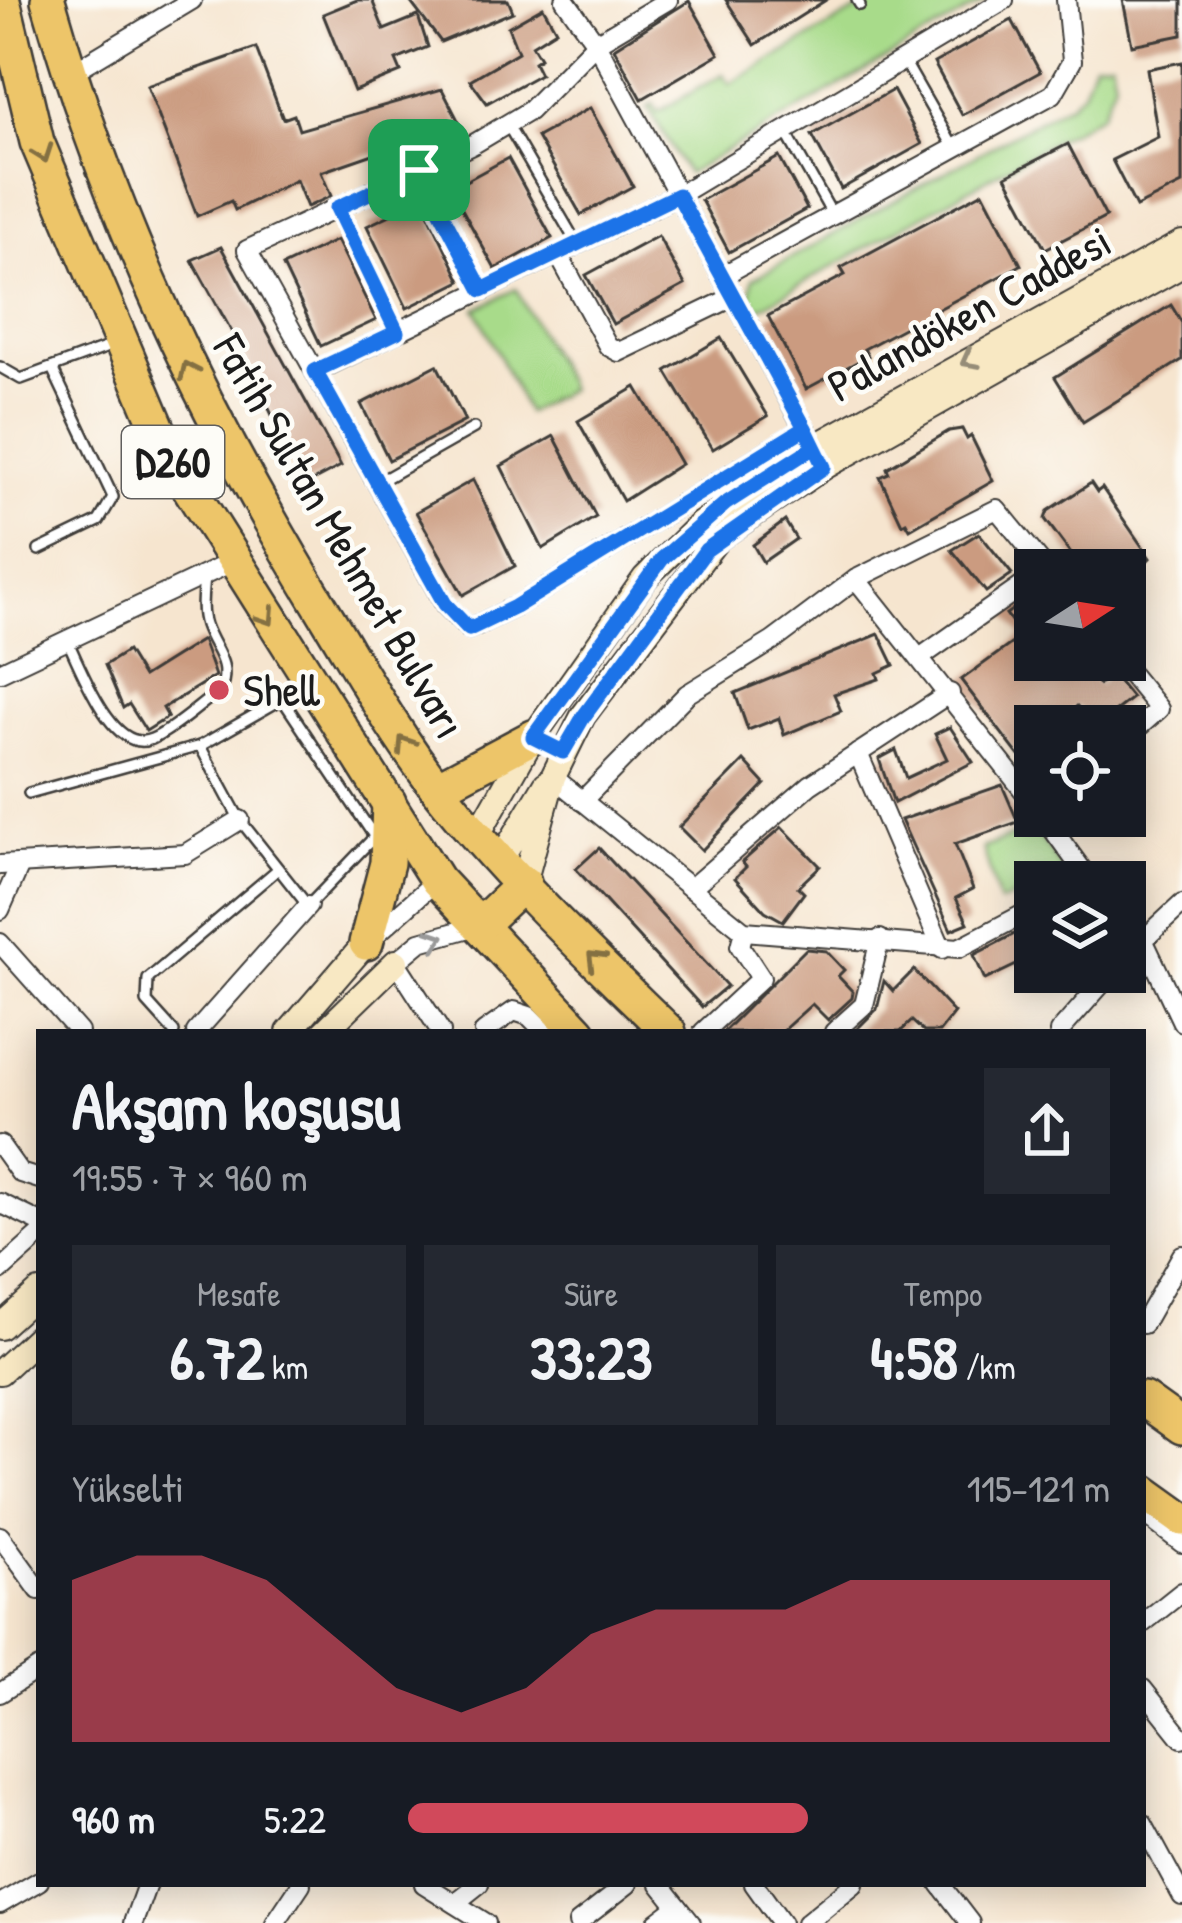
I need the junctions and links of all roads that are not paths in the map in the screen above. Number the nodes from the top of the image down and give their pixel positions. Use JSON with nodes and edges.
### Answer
{"nodes":[{"id":1,"x":3,"y":0,"type":"edge"},
{"id":2,"x":48,"y":0,"type":"edge"},
{"id":3,"x":192,"y":0,"type":"edge"},
{"id":4,"x":565,"y":0,"type":"edge"},
{"id":5,"x":668,"y":0,"type":"edge"},
{"id":6,"x":1004,"y":0,"type":"edge"},
{"id":7,"x":1066,"y":0,"type":"edge"},
{"id":8,"x":596,"y":43,"type":"junction"},
{"id":9,"x":903,"y":59,"type":"junction"},
{"id":10,"x":69,"y":74,"type":"junction"},
{"id":11,"x":507,"y":124,"type":"junction"},
{"id":12,"x":784,"y":128,"type":"junction"},
{"id":13,"x":954,"y":148,"type":"junction"},
{"id":14,"x":419,"y":170,"type":"junction"},
{"id":15,"x":678,"y":195,"type":"junction"},
{"id":16,"x":337,"y":208,"type":"junction"},
{"id":17,"x":832,"y":214,"type":"junction"},
{"id":18,"x":1182,"y":243,"type":"edge"},
{"id":19,"x":577,"y":244,"type":"junction"},
{"id":20,"x":558,"y":254,"type":"junction"},
{"id":21,"x":1182,"y":265,"type":"edge"},
{"id":22,"x":722,"y":276,"type":"junction"},
{"id":23,"x":482,"y":290,"type":"junction"},
{"id":24,"x":733,"y":297,"type":"junction"},
{"id":25,"x":397,"y":332,"type":"junction"},
{"id":26,"x":118,"y":343,"type":"junction"},
{"id":27,"x":0,"y":367,"type":"edge"},
{"id":28,"x":52,"y":368,"type":"junction"},
{"id":29,"x":315,"y":371,"type":"junction"},
{"id":30,"x":474,"y":428,"type":"dead end"},
{"id":31,"x":814,"y":448,"type":"junction"},
{"id":32,"x":377,"y":483,"type":"junction"},
{"id":33,"x":1029,"y":549,"type":"edge"},
{"id":34,"x":39,"y":550,"type":"dead end"},
{"id":35,"x":218,"y":568,"type":"junction"},
{"id":36,"x":856,"y":580,"type":"junction"},
{"id":37,"x":1014,"y":592,"type":"edge"},
{"id":38,"x":68,"y":642,"type":"junction"},
{"id":39,"x":921,"y":657,"type":"junction"},
{"id":40,"x":0,"y":672,"type":"edge"},
{"id":41,"x":1136,"y":681,"type":"edge"},
{"id":42,"x":296,"y":691,"type":"junction"},
{"id":43,"x":950,"y":693,"type":"junction"},
{"id":44,"x":1146,"y":721,"type":"edge"},
{"id":45,"x":548,"y":745,"type":"junction"},
{"id":46,"x":200,"y":746,"type":"junction"},
{"id":47,"x":858,"y":752,"type":"junction"},
{"id":48,"x":553,"y":777,"type":"junction"},
{"id":49,"x":1014,"y":778,"type":"edge"},
{"id":50,"x":437,"y":788,"type":"junction"},
{"id":51,"x":29,"y":793,"type":"dead end"},
{"id":52,"x":582,"y":801,"type":"junction"},
{"id":53,"x":240,"y":820,"type":"junction"},
{"id":54,"x":384,"y":821,"type":"junction"},
{"id":55,"x":500,"y":859,"type":"junction"},
{"id":56,"x":10,"y":866,"type":"edge"},
{"id":57,"x":278,"y":868,"type":"junction"},
{"id":58,"x":437,"y":880,"type":"junction"},
{"id":59,"x":691,"y":888,"type":"junction"},
{"id":60,"x":1182,"y":904,"type":"edge"},
{"id":61,"x":308,"y":906,"type":"junction"},
{"id":62,"x":0,"y":910,"type":"edge"},
{"id":63,"x":1014,"y":919,"type":"edge"},
{"id":64,"x":480,"y":925,"type":"junction"},
{"id":65,"x":744,"y":931,"type":"junction"},
{"id":66,"x":1146,"y":935,"type":"edge"},
{"id":67,"x":880,"y":939,"type":"junction"},
{"id":68,"x":0,"y":943,"type":"edge"},
{"id":69,"x":366,"y":943,"type":"junction"},
{"id":70,"x":1146,"y":946,"type":"edge"},
{"id":71,"x":942,"y":949,"type":"junction"},
{"id":72,"x":396,"y":962,"type":"junction"},
{"id":73,"x":1093,"y":993,"type":"edge"},
{"id":74,"x":1182,"y":1022,"type":"edge"},
{"id":75,"x":76,"y":1029,"type":"edge"},
{"id":76,"x":171,"y":1029,"type":"edge"},
{"id":77,"x":199,"y":1029,"type":"edge"},
{"id":78,"x":292,"y":1029,"type":"edge"},
{"id":79,"x":327,"y":1029,"type":"edge"},
{"id":80,"x":439,"y":1029,"type":"edge"},
{"id":81,"x":488,"y":1029,"type":"edge"},
{"id":82,"x":542,"y":1029,"type":"edge"},
{"id":83,"x":576,"y":1029,"type":"edge"},
{"id":84,"x":666,"y":1029,"type":"edge"},
{"id":85,"x":706,"y":1029,"type":"edge"},
{"id":86,"x":837,"y":1029,"type":"edge"},
{"id":87,"x":1062,"y":1029,"type":"edge"},
{"id":88,"x":0,"y":1145,"type":"edge"},
{"id":89,"x":36,"y":1178,"type":"edge"},
{"id":90,"x":0,"y":1203,"type":"edge"},
{"id":91,"x":36,"y":1221,"type":"edge"},
{"id":92,"x":36,"y":1239,"type":"edge"},
{"id":93,"x":1182,"y":1255,"type":"edge"},
{"id":94,"x":0,"y":1271,"type":"edge"},
{"id":95,"x":36,"y":1295,"type":"edge"},
{"id":96,"x":1146,"y":1319,"type":"edge"},
{"id":97,"x":0,"y":1327,"type":"edge"},
{"id":98,"x":36,"y":1339,"type":"edge"},
{"id":99,"x":0,"y":1372,"type":"edge"},
{"id":100,"x":1146,"y":1401,"type":"edge"},
{"id":101,"x":1182,"y":1427,"type":"edge"},
{"id":102,"x":1146,"y":1501,"type":"edge"},
{"id":103,"x":1146,"y":1501,"type":"edge"},
{"id":104,"x":1182,"y":1519,"type":"edge"},
{"id":105,"x":0,"y":1536,"type":"edge"},
{"id":106,"x":1182,"y":1543,"type":"edge"},
{"id":107,"x":36,"y":1586,"type":"edge"},
{"id":108,"x":1182,"y":1592,"type":"edge"},
{"id":109,"x":1146,"y":1621,"type":"edge"},
{"id":110,"x":36,"y":1670,"type":"edge"},
{"id":111,"x":1146,"y":1692,"type":"edge"},
{"id":112,"x":0,"y":1693,"type":"edge"},
{"id":113,"x":1182,"y":1738,"type":"edge"},
{"id":114,"x":1146,"y":1830,"type":"edge"},
{"id":115,"x":36,"y":1883,"type":"edge"},
{"id":116,"x":146,"y":1887,"type":"edge"},
{"id":117,"x":299,"y":1887,"type":"edge"},
{"id":118,"x":429,"y":1887,"type":"edge"},
{"id":119,"x":475,"y":1887,"type":"edge"},
{"id":120,"x":624,"y":1887,"type":"edge"},
{"id":121,"x":663,"y":1887,"type":"edge"},
{"id":122,"x":756,"y":1887,"type":"edge"},
{"id":123,"x":850,"y":1887,"type":"edge"},
{"id":124,"x":943,"y":1887,"type":"edge"},
{"id":125,"x":1182,"y":1896,"type":"edge"},
{"id":126,"x":454,"y":1903,"type":"junction"},
{"id":127,"x":0,"y":1904,"type":"edge"},
{"id":128,"x":678,"y":1906,"type":"junction"},
{"id":129,"x":133,"y":1923,"type":"edge"},
{"id":130,"x":275,"y":1923,"type":"edge"},
{"id":131,"x":487,"y":1923,"type":"edge"},
{"id":132,"x":578,"y":1923,"type":"edge"},
{"id":133,"x":657,"y":1923,"type":"edge"},
{"id":134,"x":691,"y":1923,"type":"edge"},
{"id":135,"x":782,"y":1923,"type":"edge"},
{"id":136,"x":806,"y":1923,"type":"edge"},
{"id":137,"x":970,"y":1923,"type":"edge"}],
"edges":[{"from":1,"to":26,"type":"highway","name":"Fatih Sultan Mehmet Bulvarı","number":"D260","one_way":true},
{"from":2,"to":10,"type":"highway","name":"Fatih Sultan Mehmet Bulvarı","number":"D260"},
{"from":3,"to":10,"type":"street"},
{"from":4,"to":8,"type":"street"},
{"from":5,"to":8,"type":"street"},
{"from":6,"to":9,"type":"street"},
{"from":7,"to":13,"type":"street"},
{"from":8,"to":11,"type":"street"},
{"from":8,"to":15,"type":"street"},
{"from":9,"to":12,"type":"street"},
{"from":9,"to":13,"type":"lane"},
{"from":50,"to":10,"type":"highway","name":"Fatih Sultan Mehmet Bulvarı","number":"D260","one_way":true},
{"from":11,"to":14,"type":"street"},
{"from":11,"to":19,"type":"lane"},
{"from":12,"to":15,"type":"street"},
{"from":12,"to":17,"type":"lane"},
{"from":13,"to":17,"type":"street"},
{"from":14,"to":16,"type":"street"},
{"from":14,"to":23,"type":"lane"},
{"from":15,"to":19,"type":"street"},
{"from":15,"to":22,"type":"street"},
{"from":16,"to":25,"type":"lane"},
{"from":16,"to":29,"type":"street"},
{"from":17,"to":22,"type":"street"},
{"from":18,"to":31,"type":"street","name":"Palandöken Caddesi","one_way":true},
{"from":19,"to":20,"type":"street"},
{"from":20,"to":23,"type":"street"},
{"from":20,"to":24,"type":"street"},
{"from":21,"to":31,"type":"street","name":"Palandöken Caddesi"},
{"from":22,"to":24,"type":"street"},
{"from":23,"to":25,"type":"street"},
{"from":24,"to":31,"type":"street"},
{"from":25,"to":29,"type":"street"},
{"from":26,"to":28,"type":"lane"},
{"from":26,"to":35,"type":"highway","name":"Fatih Sultan Mehmet Bulvarı","number":"D260"},
{"from":27,"to":28,"type":"lane"},
{"from":28,"to":34,"type":"lane"},
{"from":29,"to":32,"type":"street"},
{"from":30,"to":32,"type":"lane"},
{"from":31,"to":32,"type":"street"},
{"from":31,"to":45,"type":"street","name":"Palandöken Caddesi"},
{"from":33,"to":36,"type":"street"},
{"from":35,"to":38,"type":"street"},
{"from":35,"to":38,"type":"lane"},
{"from":35,"to":42,"type":"highway","name":"Fatih Sultan Mehmet Bulvarı","number":"D260","one_way":true},
{"from":36,"to":39,"type":"street"},
{"from":36,"to":52,"type":"street"},
{"from":37,"to":39,"type":"street"},
{"from":38,"to":40,"type":"street"},
{"from":39,"to":43,"type":"street"},
{"from":41,"to":44,"type":"street"},
{"from":42,"to":46,"type":"lane"},
{"from":42,"to":54,"type":"highway","name":"Fatih Sultan Mehmet Bulvarı","number":"D260"},
{"from":43,"to":47,"type":"street"},
{"from":43,"to":49,"type":"street"},
{"from":45,"to":48,"type":"street","name":"Palandöken Caddesi"},
{"from":45,"to":50,"type":"highway"},
{"from":45,"to":55,"type":"street","name":"Palandöken Caddesi"},
{"from":46,"to":51,"type":"lane"},
{"from":46,"to":53,"type":"lane"},
{"from":47,"to":59,"type":"street"},
{"from":47,"to":71,"type":"street"},
{"from":48,"to":52,"type":"street"},
{"from":48,"to":55,"type":"street","name":"Palandöken Caddesi"},
{"from":50,"to":55,"type":"highway","name":"Fatih Sultan Mehmet Bulvarı","number":"D260"},
{"from":52,"to":59,"type":"street"},
{"from":53,"to":56,"type":"street"},
{"from":53,"to":57,"type":"lane"},
{"from":54,"to":58,"type":"highway","name":"Fatih Sultan Mehmet Bulvarı","number":"D260"},
{"from":54,"to":61,"type":"lane"},
{"from":54,"to":69,"type":"highway"},
{"from":55,"to":58,"type":"highway"},
{"from":55,"to":64,"type":"highway"},
{"from":84,"to":55,"type":"highway","name":"Fatih Sultan Mehmet Bulvarı","number":"D260","one_way":true},
{"from":56,"to":62,"type":"street"},
{"from":57,"to":61,"type":"lane"},
{"from":57,"to":76,"type":"lane"},
{"from":58,"to":64,"type":"highway","number":"D260"},
{"from":58,"to":69,"type":"street"},
{"from":59,"to":65,"type":"street"},
{"from":60,"to":66,"type":"street"},
{"from":61,"to":77,"type":"street"},
{"from":63,"to":71,"type":"street"},
{"from":72,"to":64,"type":"street","one_way":true},
{"from":64,"to":83,"type":"highway","number":"D260"},
{"from":65,"to":67,"type":"street"},
{"from":65,"to":85,"type":"street"},
{"from":67,"to":71,"type":"street"},
{"from":67,"to":86,"type":"street"},
{"from":68,"to":75,"type":"street"},
{"from":69,"to":78,"type":"street"},
{"from":70,"to":74,"type":"street"},
{"from":72,"to":79,"type":"street"},
{"from":72,"to":80,"type":"street"},
{"from":73,"to":87,"type":"street"},
{"from":81,"to":82,"type":"street"},
{"from":88,"to":89,"type":"street"},
{"from":90,"to":91,"type":"street"},
{"from":92,"to":94,"type":"street"},
{"from":93,"to":96,"type":"street"},
{"from":95,"to":97,"type":"street"},
{"from":98,"to":99,"type":"street"},
{"from":100,"to":101,"type":"highway"},
{"from":102,"to":104,"type":"highway"},
{"from":103,"to":106,"type":"street"},
{"from":105,"to":107,"type":"street"},
{"from":108,"to":109,"type":"street"},
{"from":110,"to":112,"type":"street"},
{"from":111,"to":113,"type":"street"},
{"from":114,"to":125,"type":"street"},
{"from":115,"to":127,"type":"street"},
{"from":116,"to":129,"type":"street"},
{"from":117,"to":130,"type":"street"},
{"from":118,"to":126,"type":"street"},
{"from":119,"to":126,"type":"street"},
{"from":120,"to":132,"type":"street"},
{"from":121,"to":128,"type":"street"},
{"from":122,"to":135,"type":"street"},
{"from":123,"to":136,"type":"street"},
{"from":124,"to":137,"type":"street"},
{"from":126,"to":131,"type":"street"},
{"from":128,"to":133,"type":"street"},
{"from":128,"to":134,"type":"street"}]}
